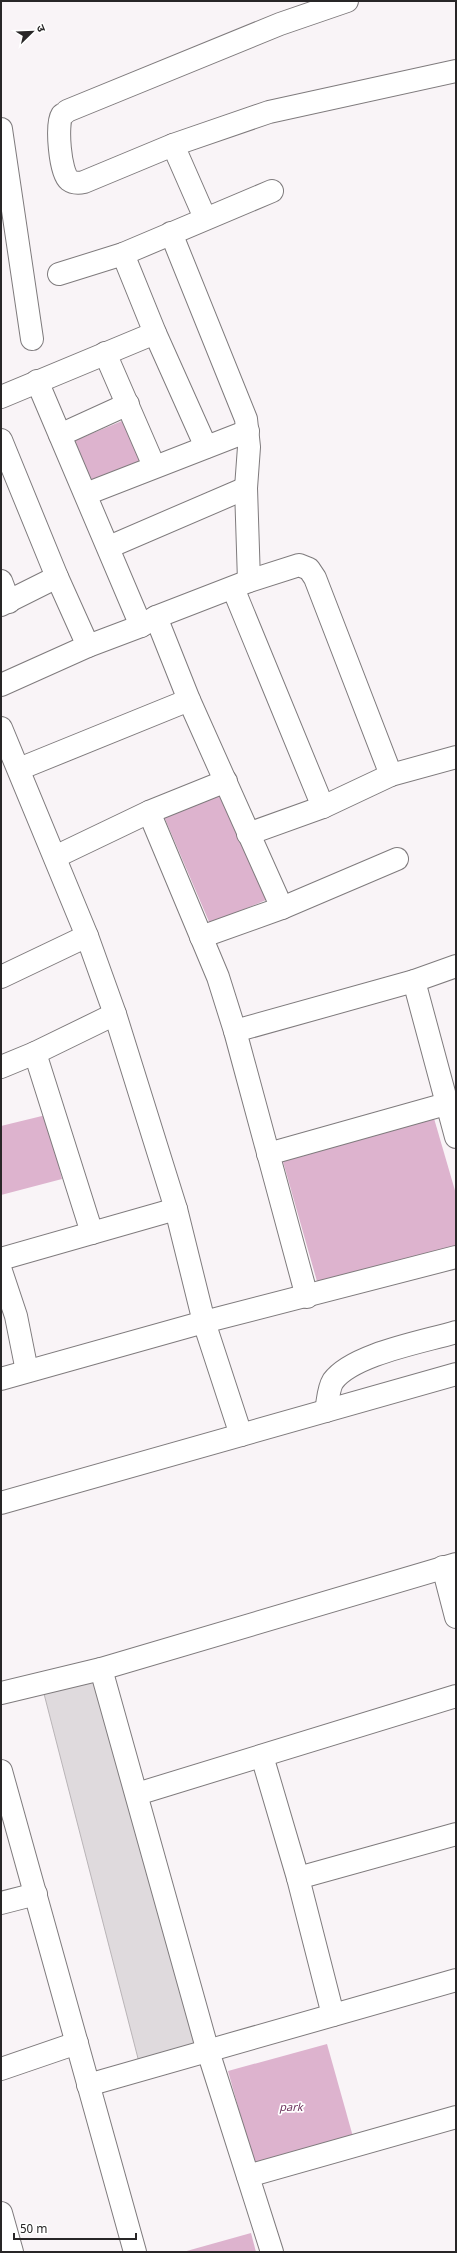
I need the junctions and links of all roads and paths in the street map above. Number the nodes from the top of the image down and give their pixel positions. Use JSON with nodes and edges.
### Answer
{"nodes":[{"id":1,"x":347,"y":1,"type":"edge"},
{"id":2,"x":456,"y":71,"type":"edge"},
{"id":3,"x":1,"y":129,"type":"edge"},
{"id":4,"x":174,"y":145,"type":"junction"},
{"id":5,"x":272,"y":191,"type":"dead end"},
{"id":6,"x":205,"y":218,"type":"junction"},
{"id":7,"x":171,"y":233,"type":"junction"},
{"id":8,"x":123,"y":254,"type":"junction"},
{"id":9,"x":59,"y":274,"type":"dead end"},
{"id":10,"x":155,"y":333,"type":"junction"},
{"id":11,"x":32,"y":339,"type":"dead end"},
{"id":12,"x":105,"y":353,"type":"junction"},
{"id":13,"x":37,"y":381,"type":"junction"},
{"id":14,"x":1,"y":398,"type":"edge"},
{"id":15,"x":128,"y":404,"type":"junction"},
{"id":16,"x":248,"y":431,"type":"junction"},
{"id":17,"x":60,"y":435,"type":"junction"},
{"id":18,"x":2,"y":444,"type":"edge"},
{"id":19,"x":206,"y":448,"type":"junction"},
{"id":20,"x":154,"y":466,"type":"junction"},
{"id":21,"x":246,"y":488,"type":"junction"},
{"id":22,"x":86,"y":494,"type":"junction"},
{"id":23,"x":109,"y":547,"type":"junction"},
{"id":24,"x":57,"y":577,"type":"junction"},
{"id":25,"x":1,"y":581,"type":"edge"},
{"id":26,"x":241,"y":584,"type":"junction"},
{"id":27,"x":5,"y":604,"type":"edge"},
{"id":28,"x":149,"y":622,"type":"junction"},
{"id":29,"x":88,"y":646,"type":"junction"},
{"id":30,"x":1,"y":685,"type":"edge"},
{"id":31,"x":189,"y":700,"type":"junction"},
{"id":32,"x":1,"y":728,"type":"edge"},
{"id":33,"x":454,"y":763,"type":"edge"},
{"id":34,"x":19,"y":769,"type":"junction"},
{"id":35,"x":391,"y":775,"type":"junction"},
{"id":36,"x":226,"y":781,"type":"junction"},
{"id":37,"x":323,"y":807,"type":"junction"},
{"id":38,"x":149,"y":812,"type":"junction"},
{"id":39,"x":248,"y":834,"type":"junction"},
{"id":40,"x":55,"y":857,"type":"junction"},
{"id":41,"x":397,"y":859,"type":"dead end"},
{"id":42,"x":282,"y":908,"type":"junction"},
{"id":43,"x":87,"y":936,"type":"junction"},
{"id":44,"x":201,"y":937,"type":"junction"},
{"id":45,"x":456,"y":966,"type":"edge"},
{"id":46,"x":1,"y":976,"type":"edge"},
{"id":47,"x":414,"y":981,"type":"junction"},
{"id":48,"x":115,"y":1014,"type":"junction"},
{"id":49,"x":235,"y":1031,"type":"junction"},
{"id":50,"x":35,"y":1054,"type":"junction"},
{"id":51,"x":1,"y":1067,"type":"edge"},
{"id":52,"x":446,"y":1104,"type":"junction"},
{"id":53,"x":456,"y":1137,"type":"edge"},
{"id":54,"x":268,"y":1154,"type":"junction"},
{"id":55,"x":176,"y":1209,"type":"junction"},
{"id":56,"x":92,"y":1233,"type":"junction"},
{"id":57,"x":456,"y":1258,"type":"edge"},
{"id":58,"x":1,"y":1259,"type":"edge"},
{"id":59,"x":1,"y":1271,"type":"edge"},
{"id":60,"x":307,"y":1296,"type":"junction"},
{"id":61,"x":204,"y":1322,"type":"junction"},
{"id":62,"x":456,"y":1332,"type":"edge"},
{"id":63,"x":28,"y":1371,"type":"junction"},
{"id":64,"x":456,"y":1374,"type":"edge"},
{"id":65,"x":1,"y":1379,"type":"edge"},
{"id":66,"x":326,"y":1411,"type":"junction"},
{"id":67,"x":241,"y":1435,"type":"junction"},
{"id":68,"x":1,"y":1503,"type":"edge"},
{"id":69,"x":450,"y":1566,"type":"edge"},
{"id":70,"x":456,"y":1617,"type":"edge"},
{"id":71,"x":101,"y":1669,"type":"junction"},
{"id":72,"x":1,"y":1693,"type":"edge"},
{"id":73,"x":456,"y":1696,"type":"edge"},
{"id":74,"x":262,"y":1756,"type":"junction"},
{"id":75,"x":1,"y":1771,"type":"edge"},
{"id":76,"x":136,"y":1794,"type":"junction"},
{"id":77,"x":456,"y":1834,"type":"edge"},
{"id":78,"x":298,"y":1878,"type":"junction"},
{"id":79,"x":36,"y":1894,"type":"junction"},
{"id":80,"x":1,"y":1903,"type":"edge"},
{"id":81,"x":456,"y":1980,"type":"edge"},
{"id":82,"x":333,"y":2015,"type":"junction"},
{"id":83,"x":77,"y":2043,"type":"junction"},
{"id":84,"x":208,"y":2052,"type":"junction"},
{"id":85,"x":1,"y":2069,"type":"edge"},
{"id":86,"x":88,"y":2085,"type":"junction"},
{"id":87,"x":456,"y":2117,"type":"edge"},
{"id":88,"x":248,"y":2176,"type":"junction"},
{"id":89,"x":1,"y":2213,"type":"edge"},
{"id":90,"x":12,"y":2252,"type":"edge"},
{"id":91,"x":135,"y":2252,"type":"edge"},
{"id":92,"x":272,"y":2252,"type":"edge"}],
"edges":[{"from":1,"to":4,"type":"street"},
{"from":2,"to":4,"type":"street"},
{"from":3,"to":11,"type":"street"},
{"from":4,"to":6,"type":"street"},
{"from":5,"to":6,"type":"street"},
{"from":6,"to":7,"type":"street"},
{"from":7,"to":8,"type":"street"},
{"from":7,"to":16,"type":"street"},
{"from":8,"to":9,"type":"street"},
{"from":8,"to":10,"type":"street"},
{"from":10,"to":12,"type":"street"},
{"from":10,"to":19,"type":"street"},
{"from":12,"to":13,"type":"street"},
{"from":12,"to":15,"type":"street"},
{"from":13,"to":14,"type":"street"},
{"from":13,"to":17,"type":"street"},
{"from":15,"to":17,"type":"street"},
{"from":15,"to":20,"type":"street"},
{"from":16,"to":19,"type":"street"},
{"from":16,"to":21,"type":"street"},
{"from":17,"to":22,"type":"street"},
{"from":18,"to":24,"type":"street"},
{"from":19,"to":20,"type":"street"},
{"from":20,"to":22,"type":"street"},
{"from":21,"to":23,"type":"street"},
{"from":21,"to":26,"type":"street"},
{"from":22,"to":23,"type":"street"},
{"from":23,"to":28,"type":"street"},
{"from":24,"to":27,"type":"street"},
{"from":24,"to":29,"type":"street"},
{"from":25,"to":27,"type":"street"},
{"from":26,"to":28,"type":"street"},
{"from":26,"to":35,"type":"street"},
{"from":26,"to":37,"type":"street"},
{"from":28,"to":29,"type":"street"},
{"from":28,"to":31,"type":"street"},
{"from":29,"to":30,"type":"street"},
{"from":31,"to":34,"type":"street"},
{"from":31,"to":36,"type":"street"},
{"from":32,"to":34,"type":"street"},
{"from":33,"to":35,"type":"street"},
{"from":34,"to":40,"type":"street"},
{"from":35,"to":37,"type":"street"},
{"from":36,"to":38,"type":"street"},
{"from":36,"to":39,"type":"street"},
{"from":37,"to":39,"type":"street"},
{"from":38,"to":40,"type":"street"},
{"from":38,"to":44,"type":"street"},
{"from":39,"to":42,"type":"street"},
{"from":40,"to":43,"type":"street"},
{"from":41,"to":42,"type":"street"},
{"from":42,"to":44,"type":"street"},
{"from":43,"to":46,"type":"street"},
{"from":43,"to":48,"type":"street"},
{"from":44,"to":49,"type":"street"},
{"from":45,"to":47,"type":"street"},
{"from":47,"to":49,"type":"street"},
{"from":47,"to":52,"type":"street"},
{"from":48,"to":50,"type":"street"},
{"from":48,"to":55,"type":"street"},
{"from":49,"to":54,"type":"street"},
{"from":50,"to":51,"type":"street"},
{"from":50,"to":56,"type":"street"},
{"from":52,"to":53,"type":"street"},
{"from":52,"to":54,"type":"street"},
{"from":54,"to":60,"type":"street"},
{"from":55,"to":56,"type":"street"},
{"from":55,"to":61,"type":"street"},
{"from":56,"to":58,"type":"street"},
{"from":57,"to":60,"type":"street"},
{"from":59,"to":63,"type":"street"},
{"from":60,"to":61,"type":"street"},
{"from":61,"to":63,"type":"street"},
{"from":61,"to":67,"type":"street"},
{"from":62,"to":66,"type":"street"},
{"from":63,"to":65,"type":"street"},
{"from":64,"to":66,"type":"street"},
{"from":66,"to":67,"type":"street"},
{"from":67,"to":68,"type":"street"},
{"from":69,"to":70,"type":"street"},
{"from":69,"to":71,"type":"street"},
{"from":71,"to":72,"type":"street"},
{"from":71,"to":76,"type":"street"},
{"from":73,"to":74,"type":"street"},
{"from":74,"to":76,"type":"street"},
{"from":74,"to":78,"type":"street"},
{"from":75,"to":79,"type":"street"},
{"from":76,"to":84,"type":"street"},
{"from":77,"to":78,"type":"street"},
{"from":78,"to":82,"type":"street"},
{"from":79,"to":80,"type":"street"},
{"from":79,"to":83,"type":"street"},
{"from":81,"to":82,"type":"street"},
{"from":82,"to":84,"type":"street"},
{"from":83,"to":85,"type":"street"},
{"from":83,"to":86,"type":"street"},
{"from":84,"to":86,"type":"street"},
{"from":84,"to":88,"type":"street"},
{"from":86,"to":91,"type":"street"},
{"from":87,"to":88,"type":"street"},
{"from":88,"to":92,"type":"street"},
{"from":89,"to":90,"type":"street"}]}
